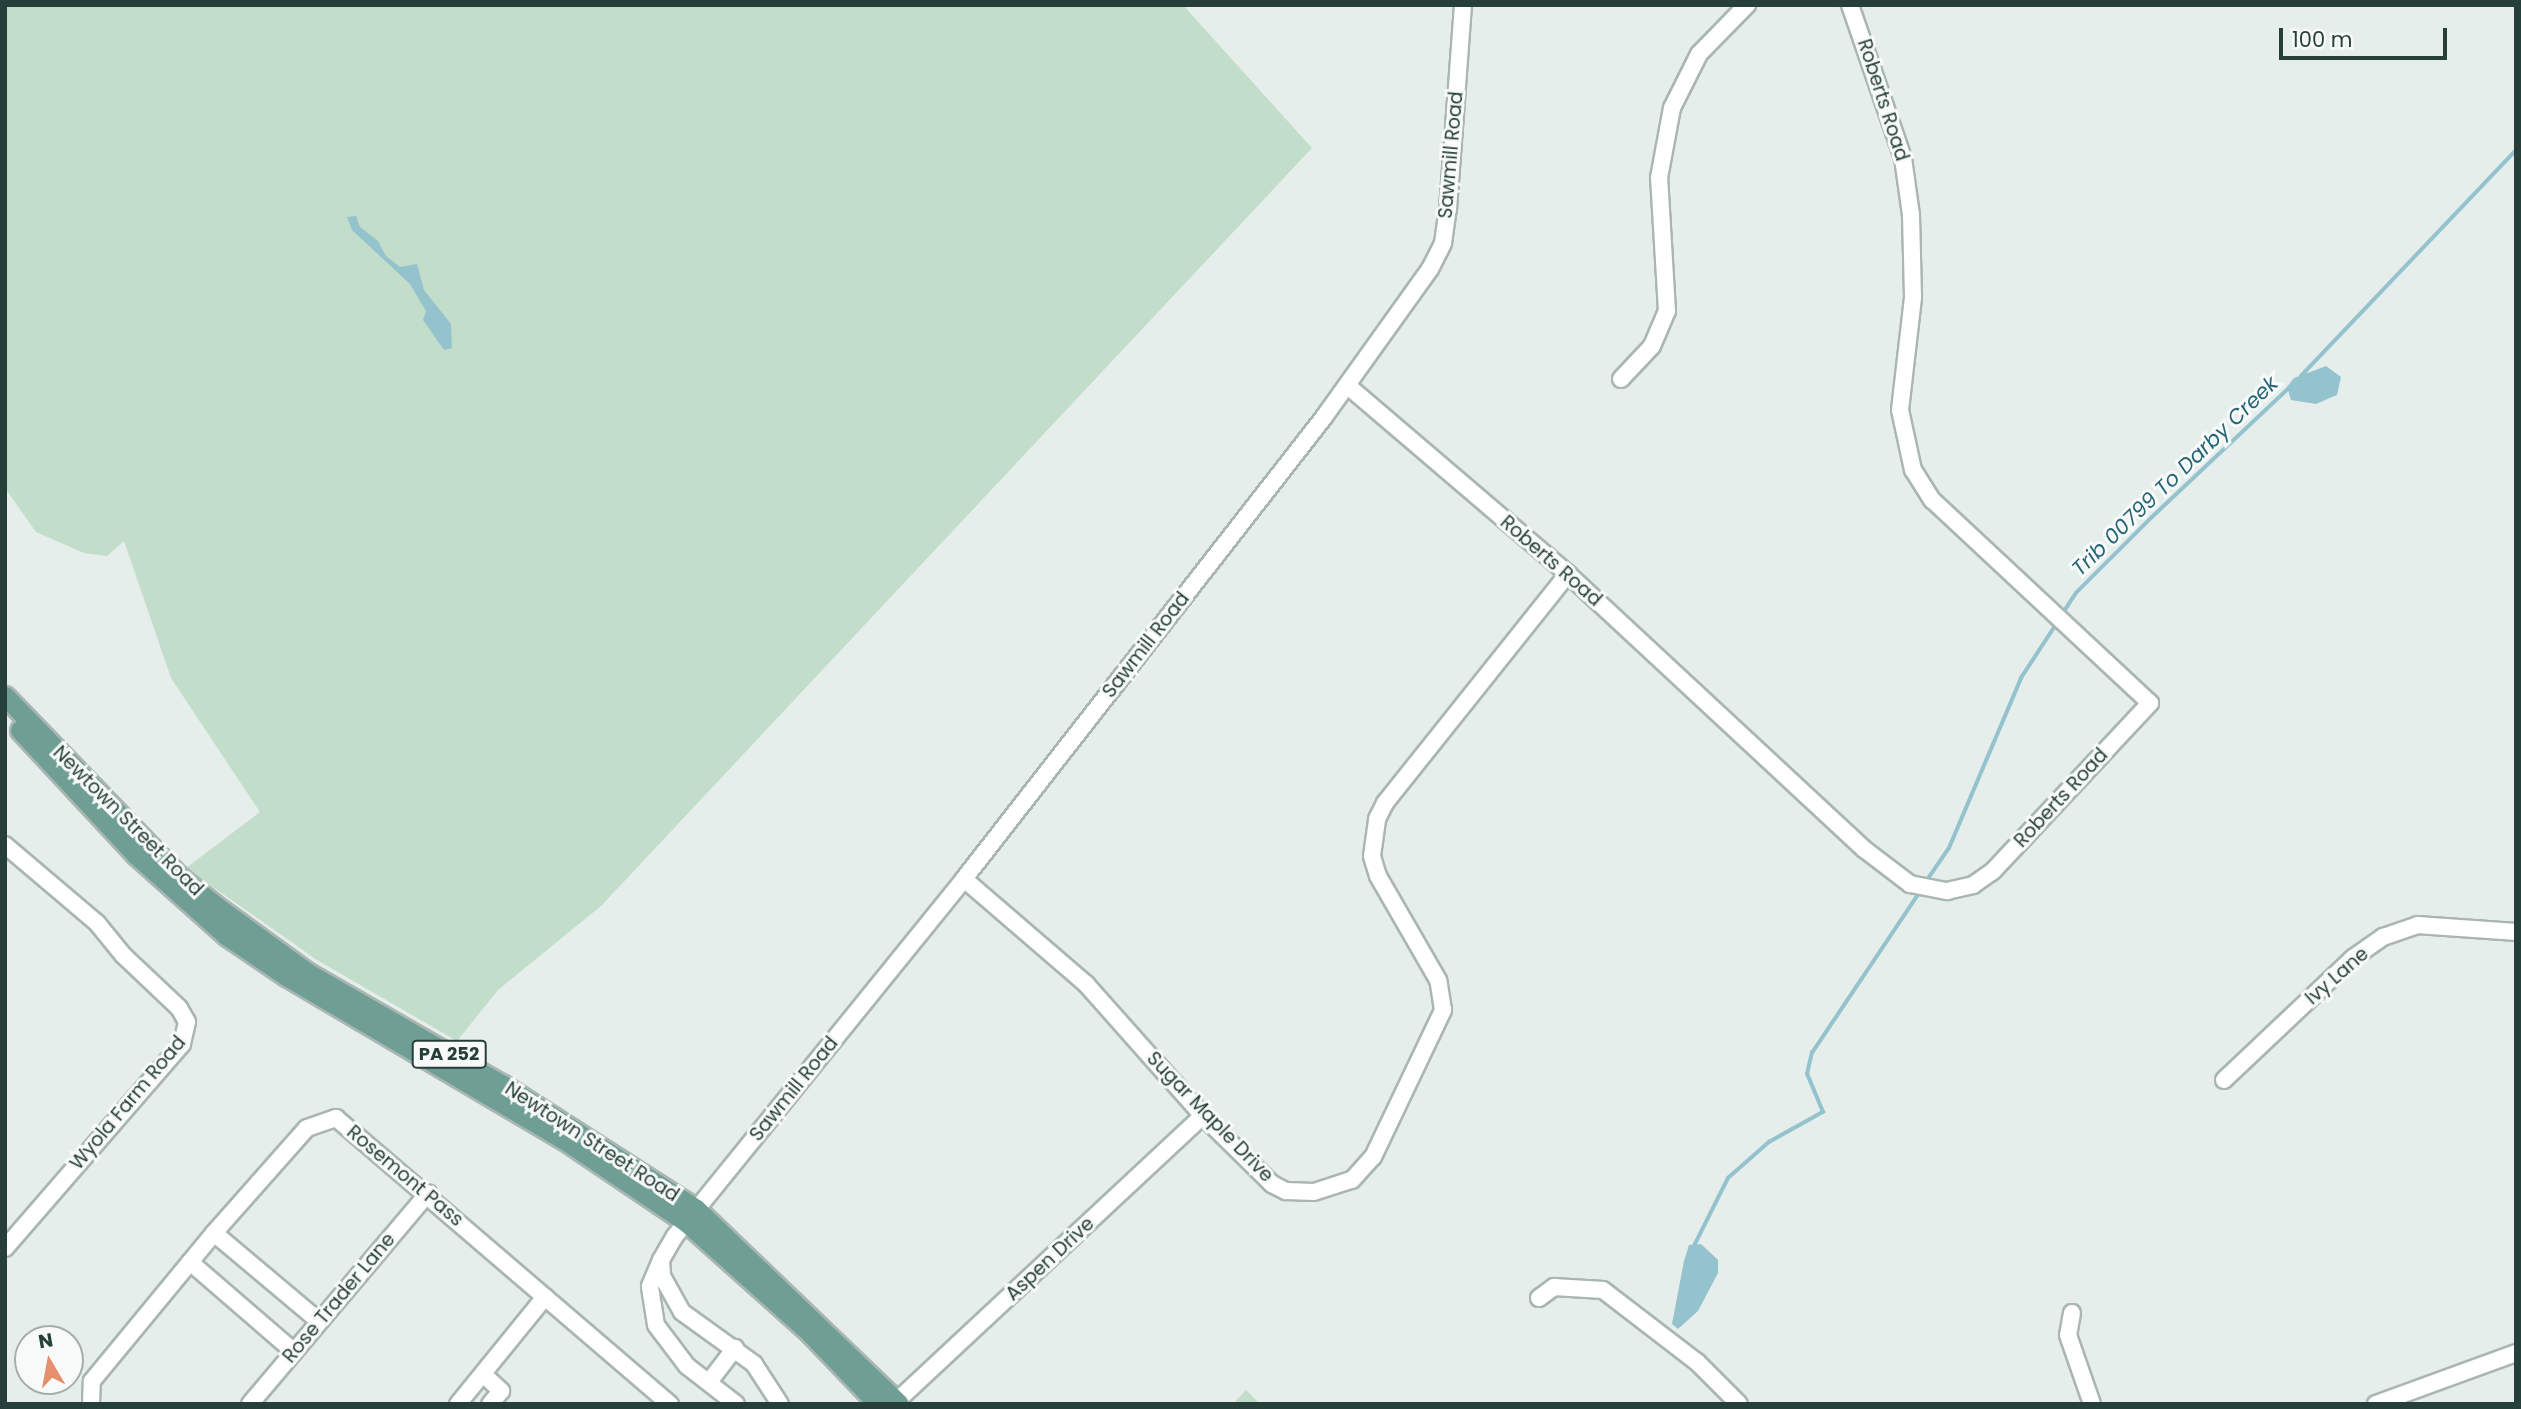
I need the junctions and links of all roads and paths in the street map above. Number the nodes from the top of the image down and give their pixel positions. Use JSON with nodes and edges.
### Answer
{"nodes":[{"id":1,"x":1463,"y":5,"type":"edge"},
{"id":2,"x":1747,"y":5,"type":"edge"},
{"id":3,"x":1850,"y":5,"type":"edge"},
{"id":4,"x":1621,"y":379,"type":"dead end"},
{"id":5,"x":1348,"y":386,"type":"junction"},
{"id":6,"x":1568,"y":574,"type":"junction"},
{"id":7,"x":5,"y":696,"type":"edge"},
{"id":8,"x":5,"y":714,"type":"edge"},
{"id":9,"x":5,"y":845,"type":"edge"},
{"id":10,"x":964,"y":878,"type":"junction"},
{"id":11,"x":2516,"y":932,"type":"edge"},
{"id":12,"x":2224,"y":1080,"type":"dead end"},
{"id":13,"x":1203,"y":1116,"type":"junction"},
{"id":14,"x":428,"y":1193,"type":"junction"},
{"id":15,"x":691,"y":1215,"type":"junction"},
{"id":16,"x":215,"y":1233,"type":"junction"},
{"id":17,"x":5,"y":1248,"type":"edge"},
{"id":18,"x":661,"y":1260,"type":"junction"},
{"id":19,"x":190,"y":1262,"type":"junction"},
{"id":20,"x":545,"y":1297,"type":"junction"},
{"id":21,"x":1539,"y":1298,"type":"dead end"},
{"id":22,"x":2072,"y":1312,"type":"dead end"},
{"id":23,"x":319,"y":1321,"type":"junction"},
{"id":24,"x":734,"y":1348,"type":"junction"},
{"id":25,"x":293,"y":1352,"type":"junction"},
{"id":26,"x":2516,"y":1353,"type":"edge"},
{"id":27,"x":483,"y":1374,"type":"junction"},
{"id":28,"x":709,"y":1382,"type":"junction"},
{"id":29,"x":891,"y":1403,"type":"edge"},
{"id":30,"x":91,"y":1404,"type":"edge"},
{"id":31,"x":250,"y":1404,"type":"edge"},
{"id":32,"x":458,"y":1404,"type":"edge"},
{"id":33,"x":490,"y":1404,"type":"edge"},
{"id":34,"x":670,"y":1404,"type":"edge"},
{"id":35,"x":736,"y":1404,"type":"edge"},
{"id":36,"x":780,"y":1404,"type":"edge"},
{"id":37,"x":1739,"y":1404,"type":"edge"},
{"id":38,"x":2092,"y":1404,"type":"edge"},
{"id":39,"x":2376,"y":1404,"type":"edge"}],
"edges":[{"from":1,"to":5,"type":"street","name":"Sawmill Road"},
{"from":2,"to":4,"type":"street"},
{"from":3,"to":6,"type":"street","name":"Roberts Road"},
{"from":5,"to":6,"type":"street","name":"Roberts Road"},
{"from":5,"to":10,"type":"street","name":"Sawmill Road"},
{"from":6,"to":13,"type":"street","name":"Sugar Maple Drive"},
{"from":7,"to":15,"type":"main road","name":"Newtown Street Road","number":"PA 252"},
{"from":8,"to":15,"type":"main road","name":"Newtown Street Road","number":"PA 252"},
{"from":9,"to":17,"type":"street","name":"Wyola Farm Road"},
{"from":10,"to":13,"type":"street","name":"Sugar Maple Drive"},
{"from":10,"to":15,"type":"street","name":"Sawmill Road"},
{"from":11,"to":12,"type":"street","name":"Ivy Lane"},
{"from":13,"to":29,"type":"street","name":"Aspen Drive"},
{"from":14,"to":16,"type":"street","name":"Rosemont Pass"},
{"from":14,"to":20,"type":"street","name":"Rosemont Pass"},
{"from":14,"to":23,"type":"street","name":"Rose Trader Lane"},
{"from":15,"to":18,"type":"street","name":"Sawmill Road"},
{"from":15,"to":29,"type":"main road","name":"Newtown Street Road","number":"PA 252"},
{"from":16,"to":19,"type":"street","name":"Rosemont Pass"},
{"from":16,"to":23,"type":"street"},
{"from":18,"to":24,"type":"street"},
{"from":18,"to":28,"type":"street","name":"Sawmill Road"},
{"from":19,"to":25,"type":"street"},
{"from":19,"to":30,"type":"street","name":"Rosemont Pass"},
{"from":20,"to":27,"type":"street"},
{"from":20,"to":34,"type":"street","name":"Rosemont Pass"},
{"from":21,"to":37,"type":"street"},
{"from":22,"to":38,"type":"street"},
{"from":23,"to":25,"type":"street","name":"Rose Trader Lane"},
{"from":24,"to":28,"type":"street"},
{"from":24,"to":36,"type":"street"},
{"from":25,"to":31,"type":"street","name":"Rose Trader Lane"},
{"from":26,"to":39,"type":"street"},
{"from":27,"to":32,"type":"street"},
{"from":27,"to":33,"type":"street"},
{"from":28,"to":35,"type":"street","name":"Sawmill Road"}]}
